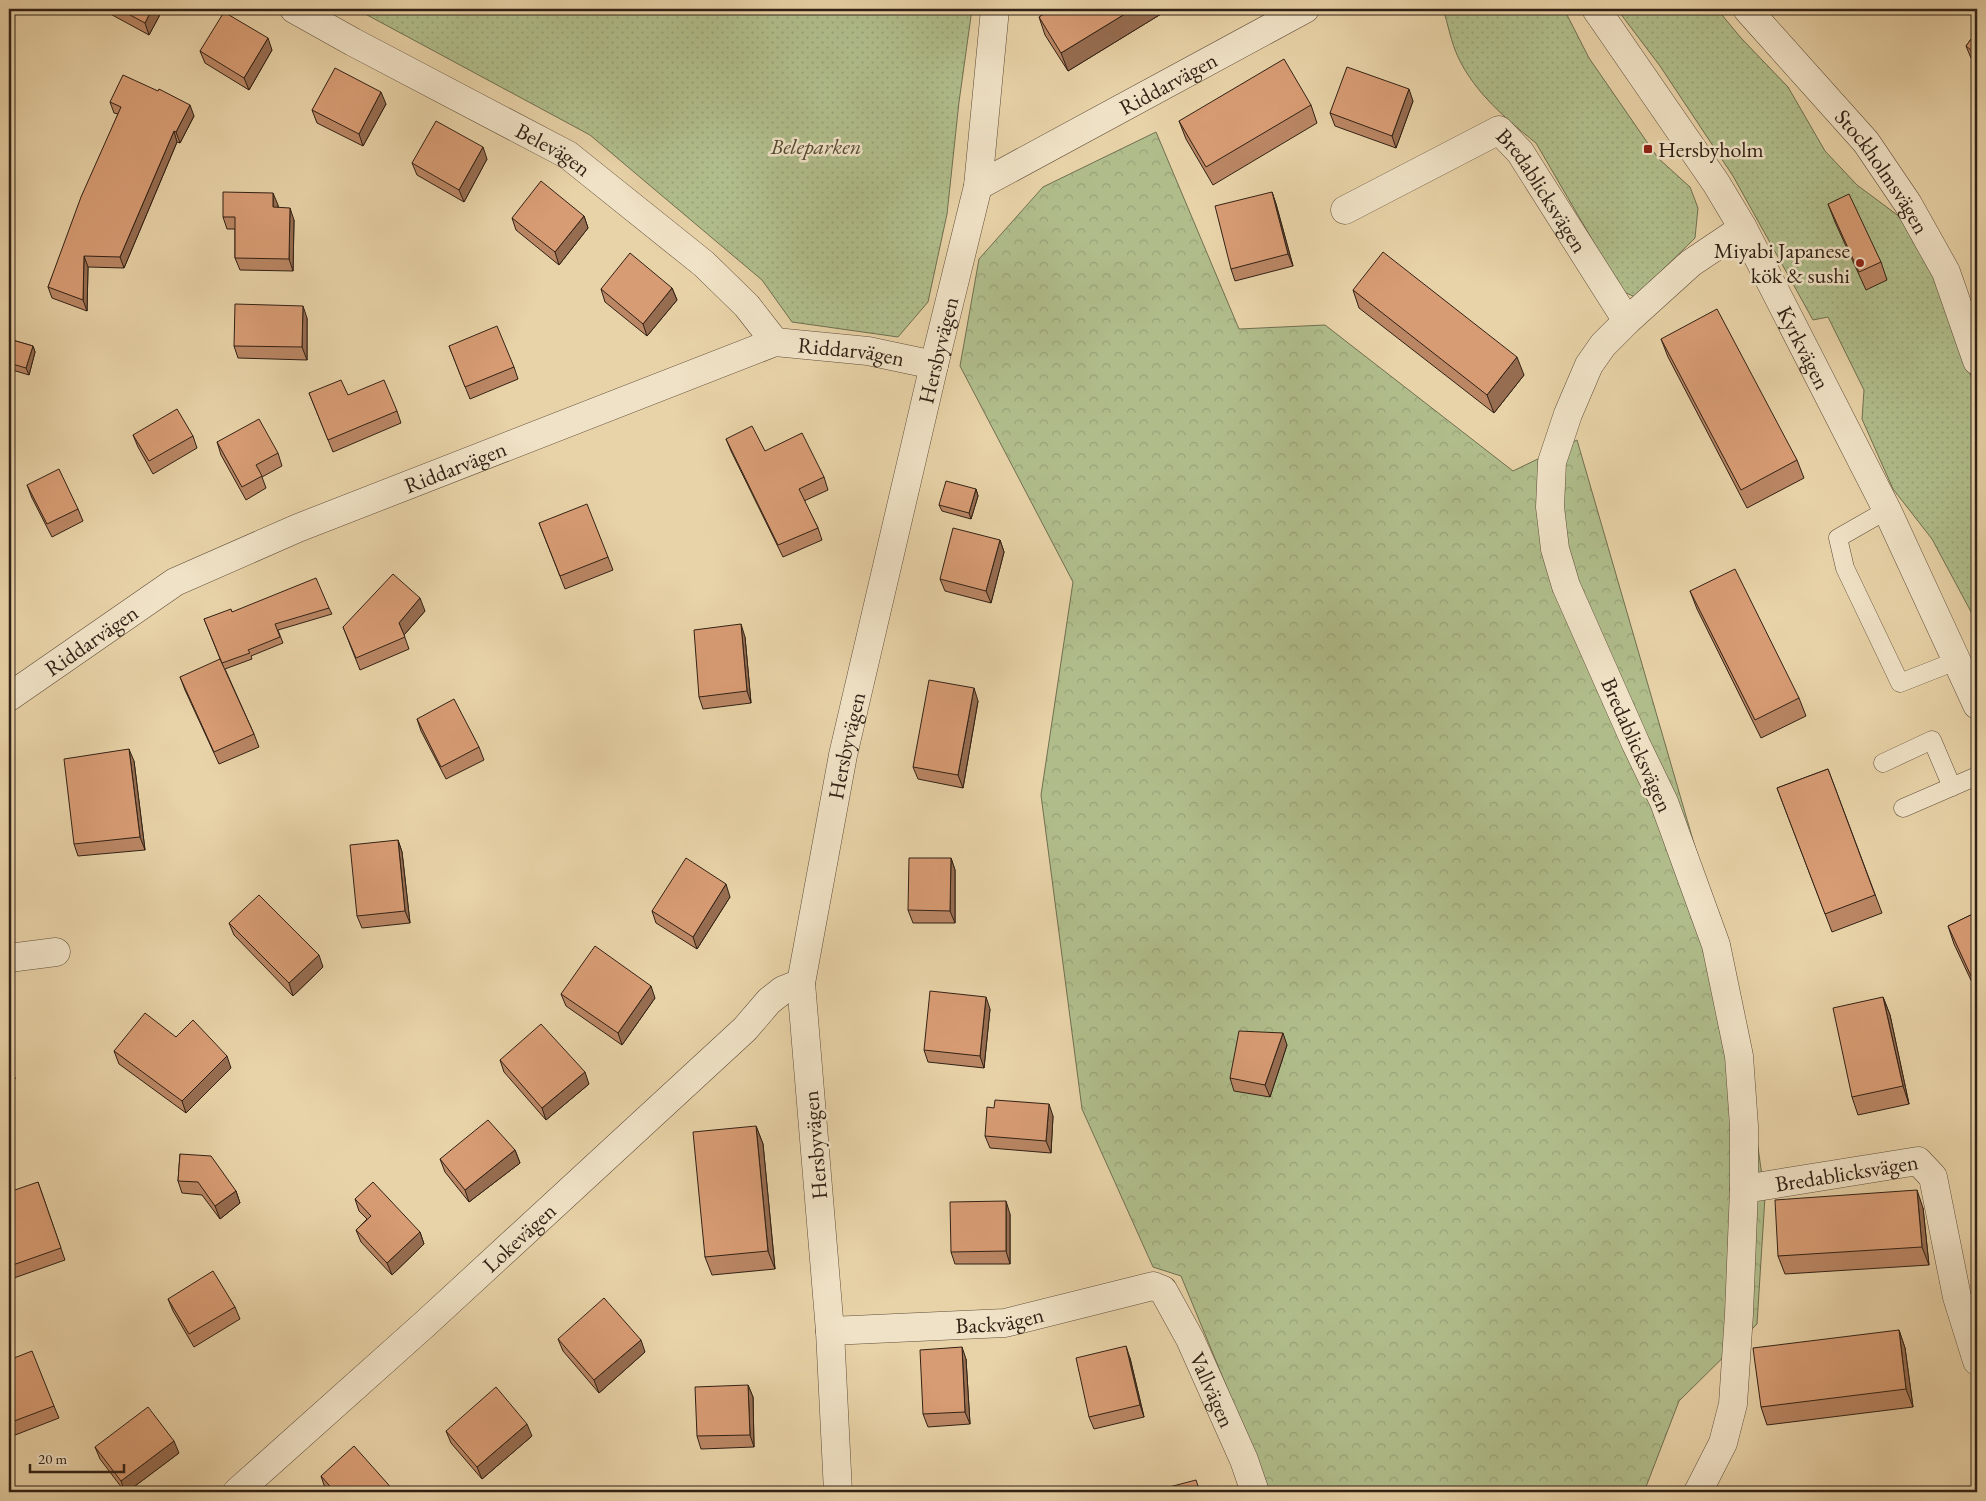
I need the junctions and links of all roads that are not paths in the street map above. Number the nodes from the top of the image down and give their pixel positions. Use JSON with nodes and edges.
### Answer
{"nodes":[{"id":1,"x":294,"y":9,"type":"edge"},
{"id":2,"x":995,"y":9,"type":"edge"},
{"id":3,"x":1305,"y":9,"type":"edge"},
{"id":4,"x":1596,"y":9,"type":"edge"},
{"id":5,"x":1747,"y":9,"type":"edge"},
{"id":6,"x":978,"y":186,"type":"junction"},
{"id":7,"x":1344,"y":210,"type":"dead end"},
{"id":8,"x":1743,"y":228,"type":"junction"},
{"id":9,"x":1627,"y":321,"type":"junction"},
{"id":10,"x":775,"y":342,"type":"junction"},
{"id":11,"x":1977,"y":361,"type":"edge"},
{"id":12,"x":934,"y":365,"type":"junction"},
{"id":13,"x":1887,"y":510,"type":"junction"},
{"id":14,"x":1956,"y":660,"type":"junction"},
{"id":15,"x":9,"y":697,"type":"edge"},
{"id":16,"x":1977,"y":706,"type":"edge"},
{"id":17,"x":1882,"y":762,"type":"dead end"},
{"id":18,"x":1977,"y":776,"type":"edge"},
{"id":19,"x":1952,"y":787,"type":"junction"},
{"id":20,"x":1903,"y":808,"type":"dead end"},
{"id":21,"x":56,"y":952,"type":"dead end"},
{"id":22,"x":9,"y":958,"type":"edge"},
{"id":23,"x":801,"y":983,"type":"junction"},
{"id":24,"x":1744,"y":1189,"type":"junction"},
{"id":25,"x":1163,"y":1290,"type":"joint"},
{"id":26,"x":830,"y":1332,"type":"junction"},
{"id":27,"x":1977,"y":1361,"type":"edge"},
{"id":28,"x":237,"y":1492,"type":"edge"},
{"id":29,"x":838,"y":1492,"type":"edge"},
{"id":30,"x":1255,"y":1492,"type":"edge"},
{"id":31,"x":1698,"y":1492,"type":"edge"}],
"edges":[{"from":1,"to":10,"type":"street","name":"Belevägen"},
{"from":2,"to":6,"type":"street","name":"Hersbyvägen"},
{"from":3,"to":6,"type":"street","name":"Riddarvägen"},
{"from":4,"to":8,"type":"street","name":"Kyrkvägen"},
{"from":5,"to":11,"type":"street","name":"Stockholmsvägen"},
{"from":6,"to":12,"type":"street","name":"Hersbyvägen"},
{"from":7,"to":9,"type":"street","name":"Bredablicksvägen"},
{"from":8,"to":9,"type":"street","name":"Bredablicksvägen"},
{"from":8,"to":13,"type":"street","name":"Kyrkvägen"},
{"from":9,"to":24,"type":"street","name":"Bredablicksvägen"},
{"from":10,"to":12,"type":"street","name":"Riddarvägen"},
{"from":10,"to":15,"type":"street","name":"Riddarvägen"},
{"from":12,"to":23,"type":"street","name":"Hersbyvägen"},
{"from":13,"to":14,"type":"street","name":"Kyrkvägen"},
{"from":13,"to":14,"type":"lane"},
{"from":14,"to":16,"type":"street","name":"Kyrkvägen"},
{"from":17,"to":19,"type":"lane"},
{"from":18,"to":19,"type":"lane"},
{"from":19,"to":20,"type":"lane"},
{"from":21,"to":22,"type":"street"},
{"from":23,"to":26,"type":"street","name":"Hersbyvägen"},
{"from":23,"to":28,"type":"street","name":"Lokevägen"},
{"from":24,"to":27,"type":"street","name":"Bredablicksvägen"},
{"from":24,"to":31,"type":"street","name":"Bredablicksvägen"},
{"from":25,"to":26,"type":"street","name":"Backvägen"},
{"from":25,"to":30,"type":"street","name":"Vallvägen"},
{"from":26,"to":29,"type":"street","name":"Hersbyvägen"}]}
